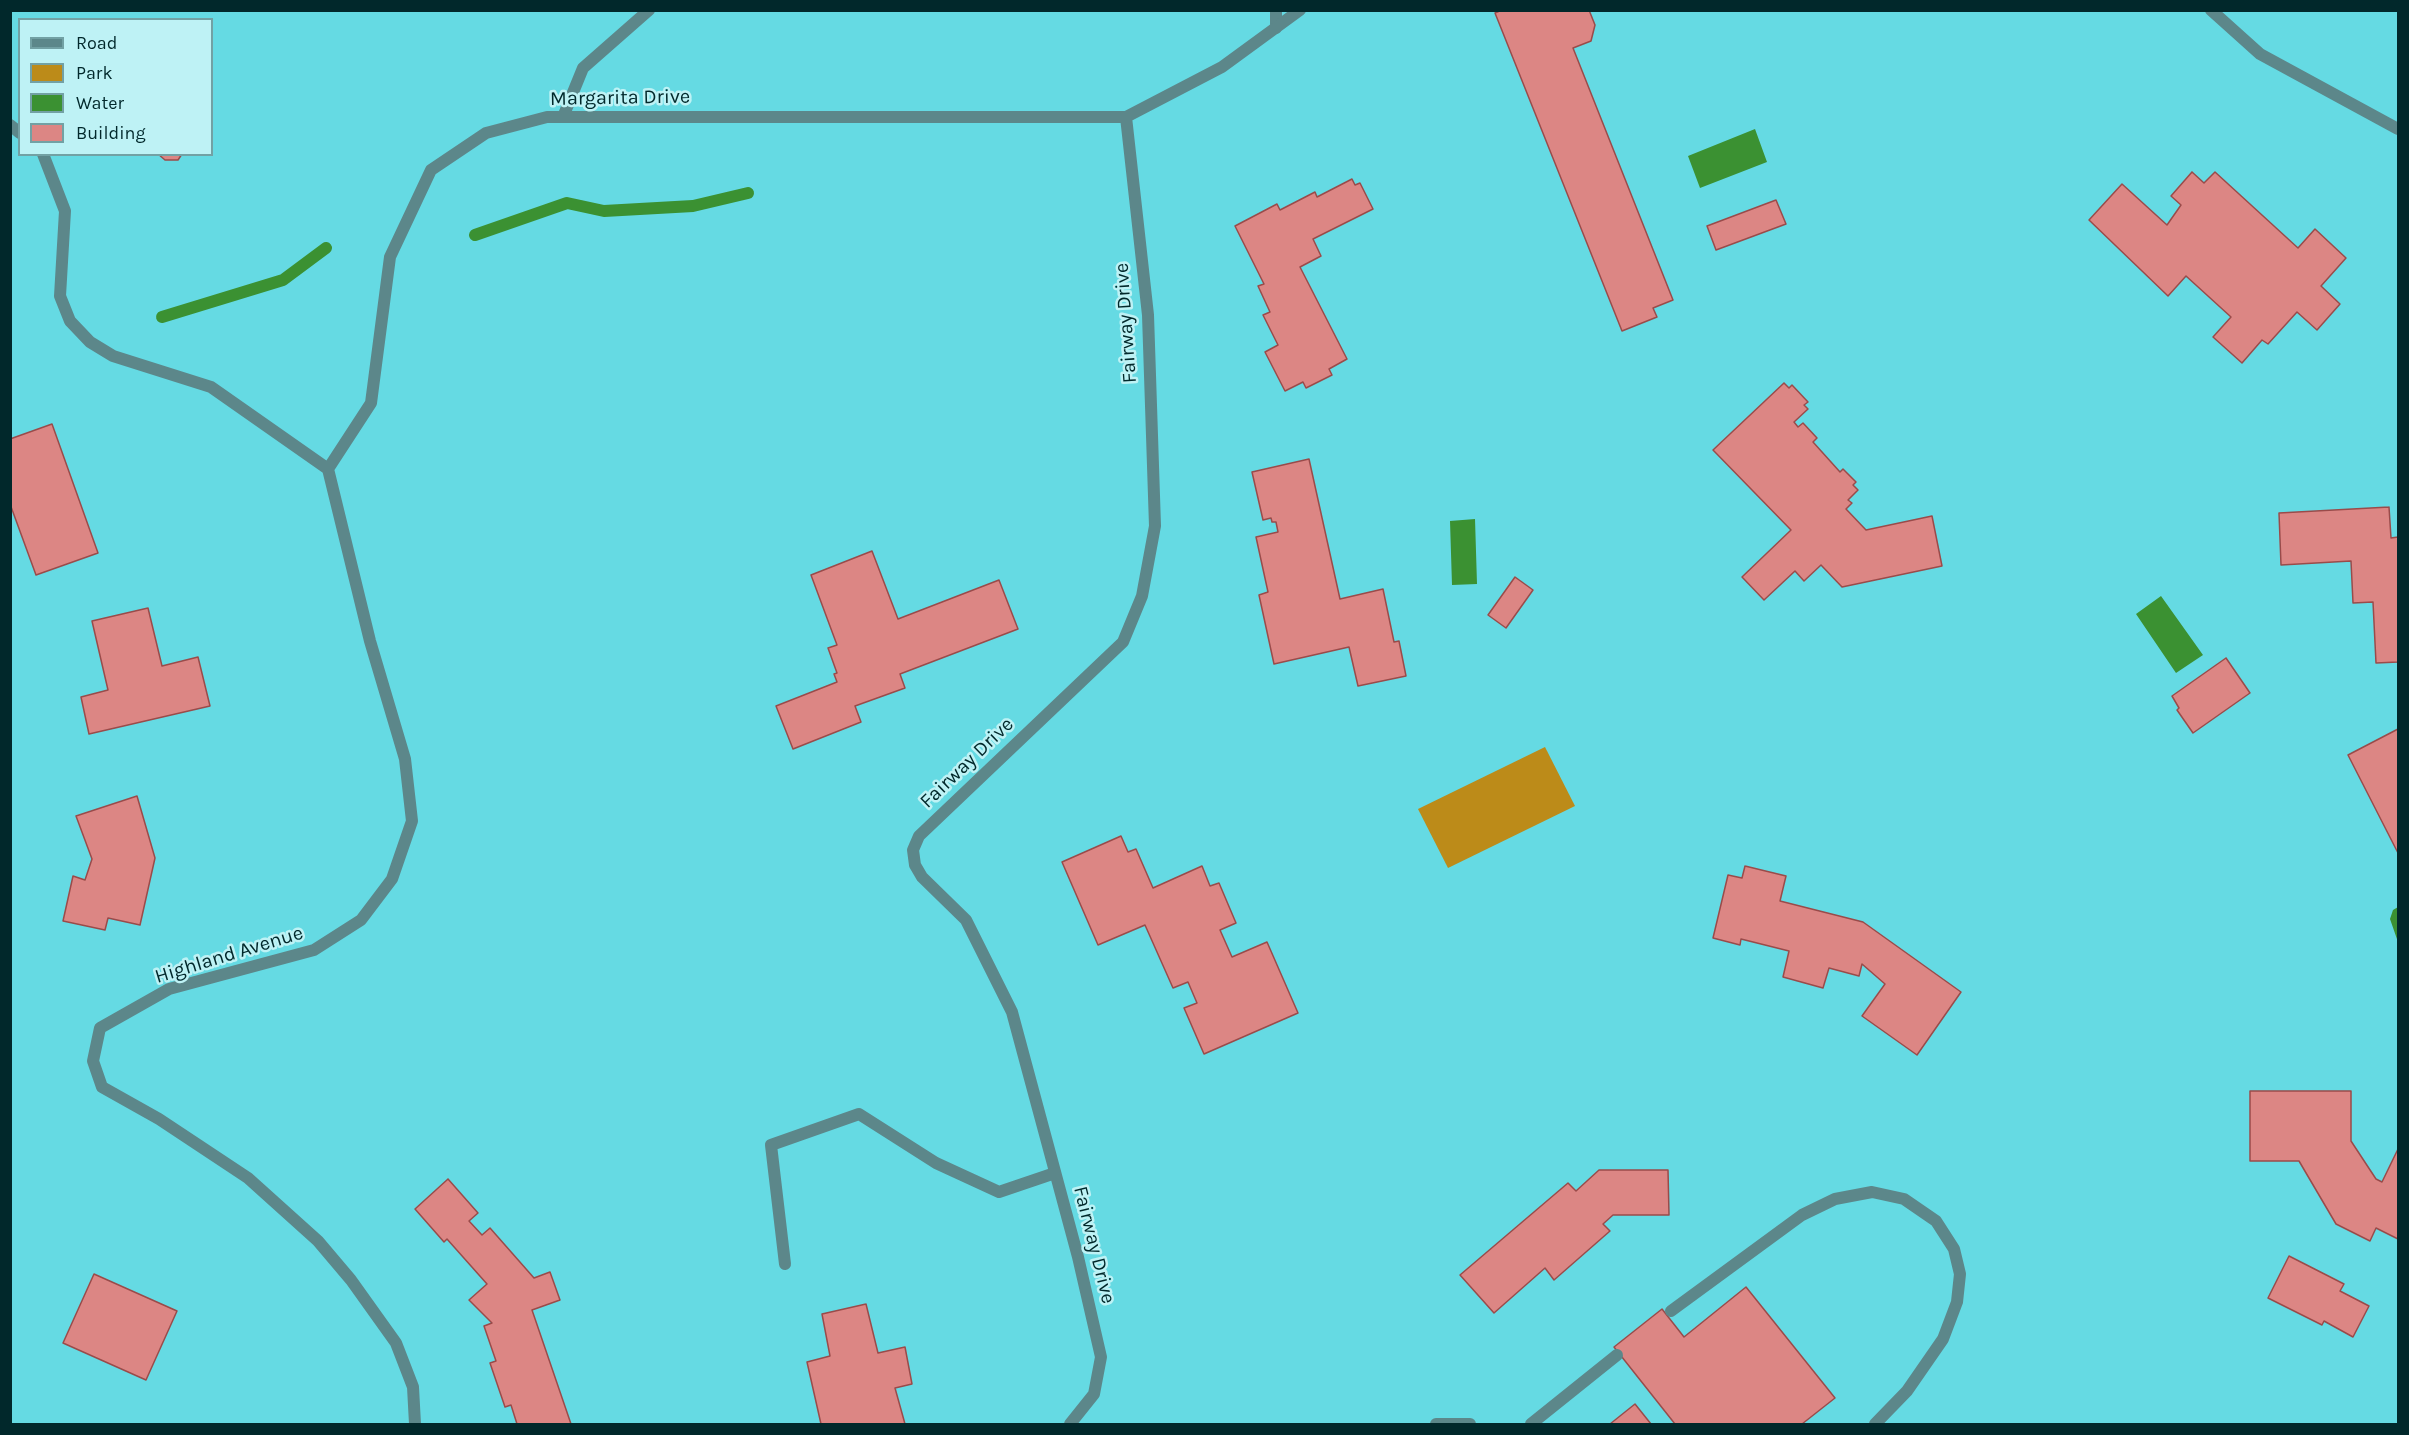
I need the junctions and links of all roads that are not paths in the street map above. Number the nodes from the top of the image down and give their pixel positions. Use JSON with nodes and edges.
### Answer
{"nodes":[{"id":1,"x":649,"y":10,"type":"edge"},
{"id":2,"x":1276,"y":10,"type":"edge"},
{"id":3,"x":1300,"y":10,"type":"edge"},
{"id":4,"x":2211,"y":10,"type":"edge"},
{"id":5,"x":1276,"y":28,"type":"junction"},
{"id":6,"x":563,"y":117,"type":"junction"},
{"id":7,"x":1126,"y":117,"type":"junction"},
{"id":8,"x":2398,"y":129,"type":"edge"},
{"id":9,"x":44,"y":156,"type":"edge"},
{"id":10,"x":328,"y":469,"type":"junction"},
{"id":11,"x":1055,"y":1173,"type":"junction"},
{"id":12,"x":785,"y":1264,"type":"dead end"},
{"id":13,"x":1671,"y":1311,"type":"dead end"},
{"id":14,"x":1617,"y":1355,"type":"dead end"},
{"id":15,"x":415,"y":1425,"type":"edge"},
{"id":16,"x":1070,"y":1425,"type":"edge"},
{"id":17,"x":1436,"y":1425,"type":"edge"},
{"id":18,"x":1470,"y":1425,"type":"edge"},
{"id":19,"x":1531,"y":1425,"type":"edge"},
{"id":20,"x":1875,"y":1425,"type":"edge"}],
"edges":[{"from":1,"to":6,"type":"street"},
{"from":2,"to":5,"type":"street"},
{"from":3,"to":5,"type":"street","name":"Margarita Drive"},
{"from":4,"to":8,"type":"street"},
{"from":5,"to":7,"type":"street","name":"Margarita Drive"},
{"from":6,"to":7,"type":"street","name":"Margarita Drive"},
{"from":6,"to":10,"type":"street","name":"Margarita Drive"},
{"from":7,"to":11,"type":"street","name":"Fairway Drive"},
{"from":9,"to":10,"type":"street"},
{"from":10,"to":15,"type":"street","name":"Highland Avenue"},
{"from":11,"to":12,"type":"street"},
{"from":11,"to":16,"type":"street","name":"Fairway Drive"},
{"from":13,"to":20,"type":"street"},
{"from":14,"to":19,"type":"street"},
{"from":17,"to":18,"type":"street"}]}
